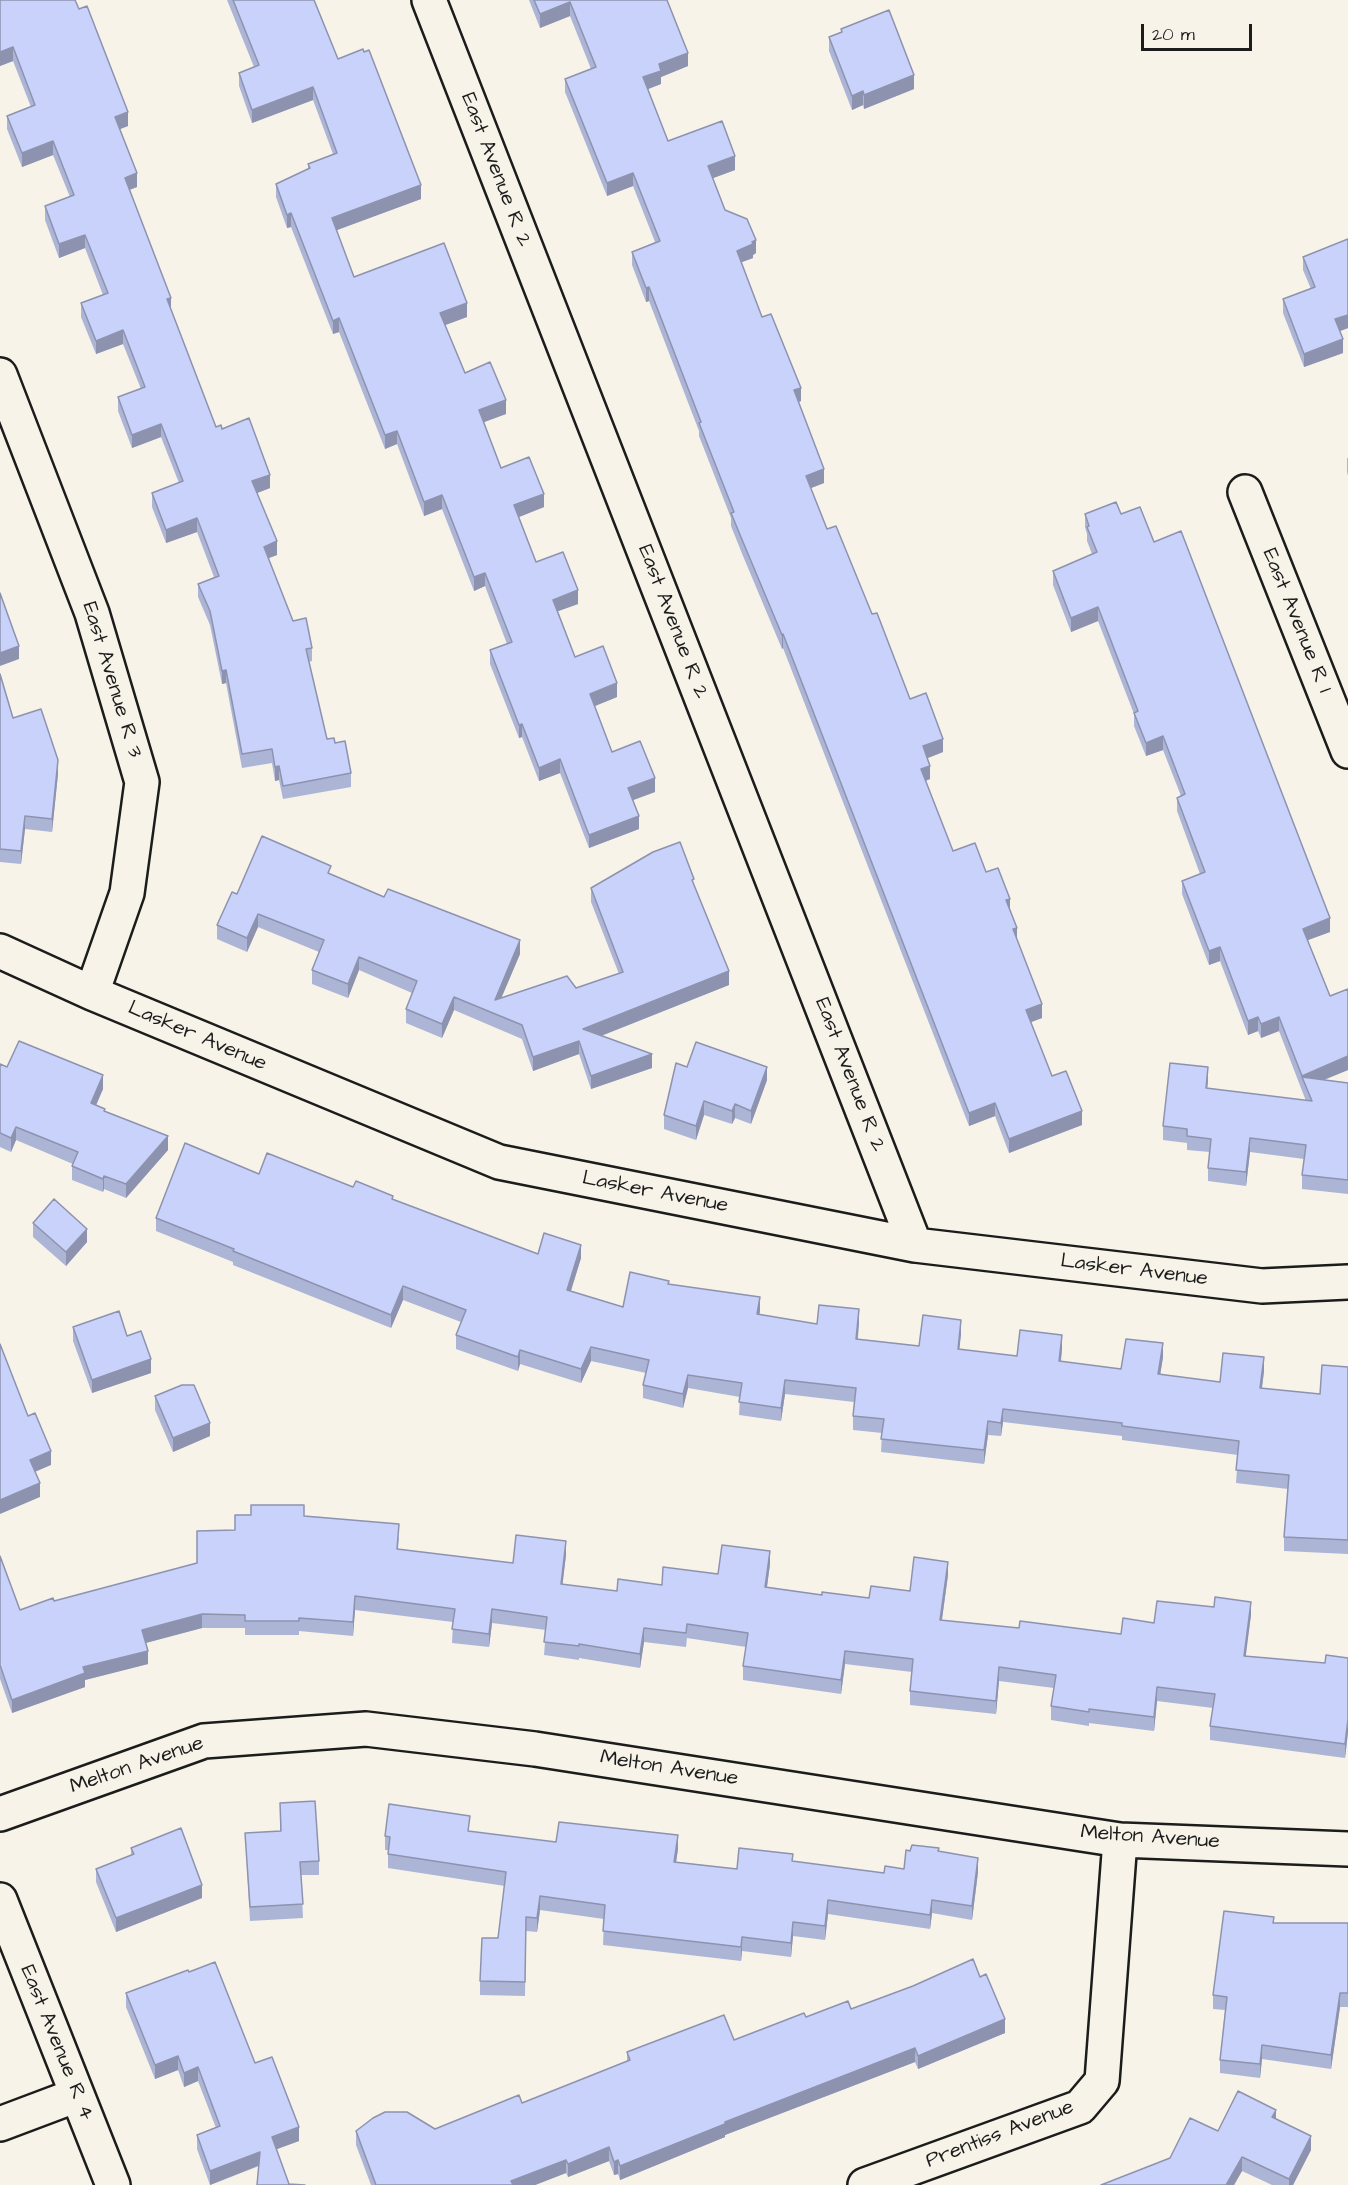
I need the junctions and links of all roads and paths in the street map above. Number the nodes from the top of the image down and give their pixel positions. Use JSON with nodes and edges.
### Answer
{"nodes":[{"id":1,"x":429,"y":0,"type":"edge"},
{"id":2,"x":0,"y":375,"type":"edge"},
{"id":3,"x":1245,"y":492,"type":"dead end"},
{"id":4,"x":1348,"y":751,"type":"edge"},
{"id":5,"x":0,"y":951,"type":"edge"},
{"id":6,"x":92,"y":993,"type":"junction"},
{"id":7,"x":915,"y":1245,"type":"junction"},
{"id":8,"x":1348,"y":1282,"type":"edge"},
{"id":9,"x":0,"y":1814,"type":"edge"},
{"id":10,"x":1120,"y":1840,"type":"junction"},
{"id":11,"x":1348,"y":1849,"type":"edge"},
{"id":12,"x":0,"y":1900,"type":"edge"},
{"id":13,"x":77,"y":2095,"type":"junction"},
{"id":14,"x":0,"y":2124,"type":"edge"},
{"id":15,"x":112,"y":2185,"type":"edge"},
{"id":16,"x":865,"y":2185,"type":"edge"}],
"edges":[{"from":1,"to":7,"type":"street","name":"East Avenue R 2"},
{"from":2,"to":6,"type":"street","name":"East Avenue R 3"},
{"from":3,"to":4,"type":"street","name":"East Avenue R 1"},
{"from":5,"to":6,"type":"street","name":"Lasker Avenue"},
{"from":6,"to":7,"type":"street","name":"Lasker Avenue"},
{"from":7,"to":8,"type":"street","name":"Lasker Avenue"},
{"from":9,"to":10,"type":"street","name":"Melton Avenue"},
{"from":10,"to":11,"type":"street","name":"Melton Avenue"},
{"from":10,"to":16,"type":"street","name":"Prentiss Avenue"},
{"from":12,"to":13,"type":"street","name":"East Avenue R 4"},
{"from":13,"to":14,"type":"street"},
{"from":13,"to":15,"type":"street","name":"East Avenue R 4"}]}
